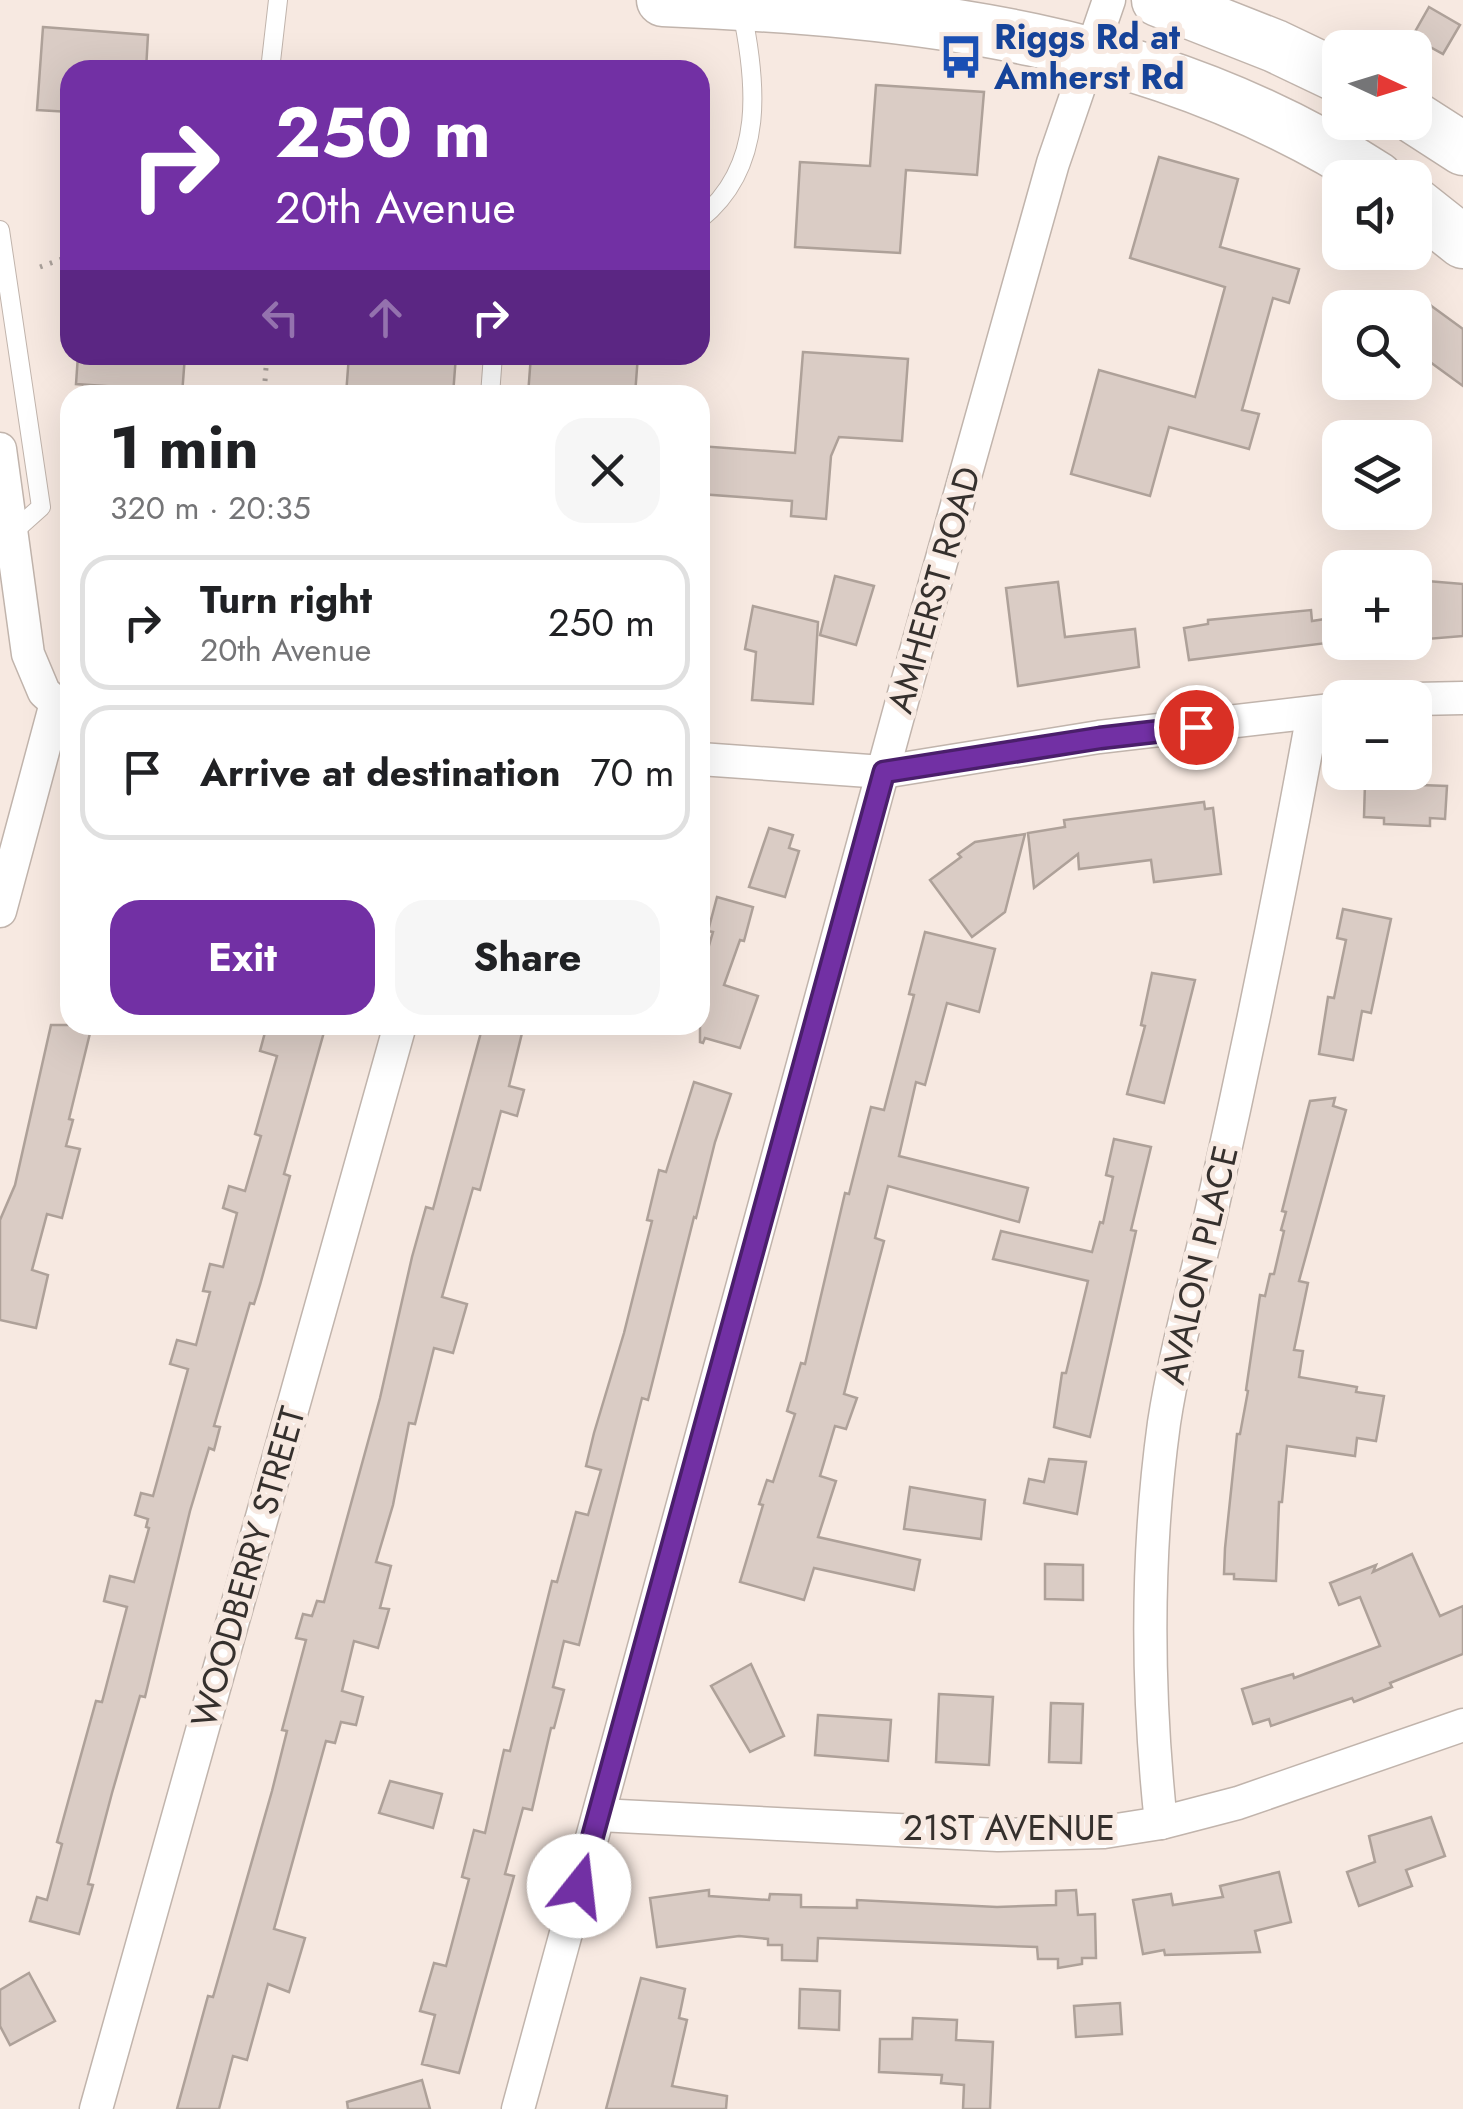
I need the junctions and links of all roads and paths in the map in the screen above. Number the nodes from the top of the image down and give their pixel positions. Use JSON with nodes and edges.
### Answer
{"nodes":[{"id":1,"x":278,"y":0,"type":"edge"},
{"id":2,"x":663,"y":0,"type":"edge"},
{"id":3,"x":1109,"y":0,"type":"edge"},
{"id":4,"x":1158,"y":0,"type":"edge"},
{"id":5,"x":741,"y":3,"type":"junction"},
{"id":6,"x":1091,"y":52,"type":"junction"},
{"id":7,"x":271,"y":60,"type":"edge"},
{"id":8,"x":1322,"y":68,"type":"edge"},
{"id":9,"x":1432,"y":129,"type":"edge"},
{"id":10,"x":1463,"y":149,"type":"edge"},
{"id":11,"x":1345,"y":160,"type":"edge"},
{"id":12,"x":710,"y":208,"type":"edge"},
{"id":13,"x":1432,"y":217,"type":"edge"},
{"id":14,"x":0,"y":230,"type":"edge"},
{"id":15,"x":1463,"y":242,"type":"edge"},
{"id":16,"x":60,"y":260,"type":"edge"},
{"id":17,"x":2,"y":262,"type":"edge"},
{"id":18,"x":40,"y":267,"type":"dead end"},
{"id":19,"x":267,"y":365,"type":"edge"},
{"id":20,"x":266,"y":381,"type":"dead end"},
{"id":21,"x":0,"y":449,"type":"edge"},
{"id":22,"x":12,"y":532,"type":"junction"},
{"id":23,"x":1432,"y":698,"type":"edge"},
{"id":24,"x":1463,"y":698,"type":"edge"},
{"id":25,"x":60,"y":702,"type":"edge"},
{"id":26,"x":1322,"y":712,"type":"edge"},
{"id":27,"x":60,"y":714,"type":"edge"},
{"id":28,"x":1322,"y":731,"type":"edge"},
{"id":29,"x":710,"y":760,"type":"edge"},
{"id":30,"x":884,"y":772,"type":"junction"},
{"id":31,"x":0,"y":911,"type":"edge"},
{"id":32,"x":397,"y":1035,"type":"edge"},
{"id":33,"x":1463,"y":1726,"type":"edge"},
{"id":34,"x":599,"y":1815,"type":"junction"},
{"id":35,"x":1162,"y":1823,"type":"junction"},
{"id":36,"x":96,"y":2109,"type":"edge"},
{"id":37,"x":518,"y":2109,"type":"edge"}],
"edges":[{"from":1,"to":7,"type":"lane"},
{"from":2,"to":5,"type":"main road"},
{"from":3,"to":6,"type":"street","name":"AMHERST ROAD"},
{"from":4,"to":8,"type":"main road"},
{"from":5,"to":6,"type":"main road"},
{"from":5,"to":12,"type":"lane"},
{"from":6,"to":11,"type":"main road"},
{"from":6,"to":30,"type":"street","name":"AMHERST ROAD"},
{"from":9,"to":10,"type":"main road"},
{"from":13,"to":15,"type":"main road"},
{"from":14,"to":17,"type":"lane"},
{"from":16,"to":18,"type":"path"},
{"from":17,"to":22,"type":"lane"},
{"from":19,"to":20,"type":"path"},
{"from":21,"to":22,"type":"street"},
{"from":22,"to":25,"type":"street"},
{"from":23,"to":24,"type":"street"},
{"from":26,"to":30,"type":"street"},
{"from":27,"to":31,"type":"street"},
{"from":28,"to":35,"type":"street","name":"AVALON PLACE"},
{"from":29,"to":30,"type":"street"},
{"from":30,"to":34,"type":"street","name":"AMHERST ROAD"},
{"from":32,"to":36,"type":"street","name":"WOODBERRY STREET"},
{"from":33,"to":35,"type":"street","name":"21ST AVENUE"},
{"from":34,"to":35,"type":"street","name":"21ST AVENUE"},
{"from":34,"to":37,"type":"street","name":"AMHERST ROAD"}]}
